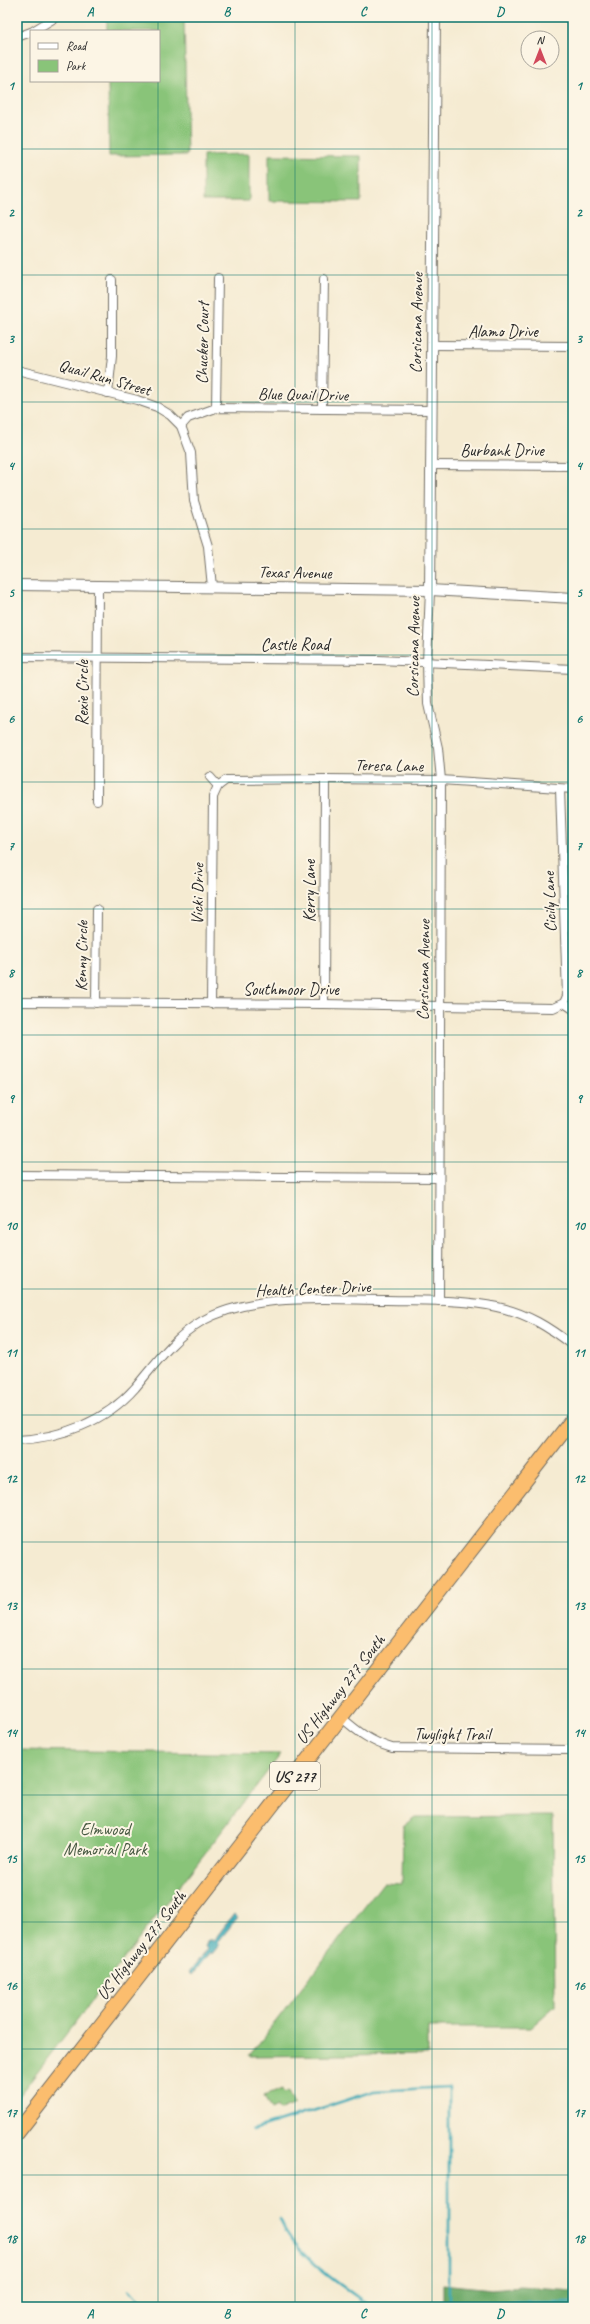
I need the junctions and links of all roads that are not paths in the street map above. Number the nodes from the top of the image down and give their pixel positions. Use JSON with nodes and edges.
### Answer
{"nodes":[{"id":1,"x":56,"y":17,"type":"edge"},
{"id":2,"x":435,"y":17,"type":"edge"},
{"id":3,"x":35,"y":30,"type":"edge"},
{"id":4,"x":30,"y":33,"type":"edge"},
{"id":5,"x":17,"y":37,"type":"edge"},
{"id":6,"x":218,"y":278,"type":"dead end"},
{"id":7,"x":324,"y":279,"type":"dead end"},
{"id":8,"x":112,"y":280,"type":"dead end"},
{"id":9,"x":432,"y":345,"type":"junction"},
{"id":10,"x":573,"y":346,"type":"edge"},
{"id":11,"x":17,"y":370,"type":"edge"},
{"id":12,"x":108,"y":393,"type":"junction"},
{"id":13,"x":216,"y":408,"type":"junction"},
{"id":14,"x":322,"y":409,"type":"junction"},
{"id":15,"x":431,"y":410,"type":"junction"},
{"id":16,"x":180,"y":426,"type":"junction"},
{"id":17,"x":431,"y":465,"type":"junction"},
{"id":18,"x":573,"y":466,"type":"edge"},
{"id":19,"x":17,"y":585,"type":"edge"},
{"id":20,"x":98,"y":585,"type":"junction"},
{"id":21,"x":212,"y":587,"type":"junction"},
{"id":22,"x":430,"y":590,"type":"junction"},
{"id":23,"x":573,"y":598,"type":"edge"},
{"id":24,"x":17,"y":657,"type":"edge"},
{"id":25,"x":97,"y":658,"type":"junction"},
{"id":26,"x":427,"y":662,"type":"junction"},
{"id":27,"x":573,"y":669,"type":"edge"},
{"id":28,"x":210,"y":777,"type":"dead end"},
{"id":29,"x":325,"y":779,"type":"junction"},
{"id":30,"x":441,"y":780,"type":"junction"},
{"id":31,"x":218,"y":786,"type":"junction"},
{"id":32,"x":560,"y":789,"type":"junction"},
{"id":33,"x":573,"y":789,"type":"edge"},
{"id":34,"x":97,"y":801,"type":"dead end"},
{"id":35,"x":97,"y":909,"type":"dead end"},
{"id":36,"x":17,"y":1002,"type":"edge"},
{"id":37,"x":96,"y":1002,"type":"junction"},
{"id":38,"x":564,"y":1003,"type":"junction"},
{"id":39,"x":211,"y":1004,"type":"junction"},
{"id":40,"x":324,"y":1004,"type":"junction"},
{"id":41,"x":439,"y":1006,"type":"junction"},
{"id":42,"x":573,"y":1009,"type":"edge"},
{"id":43,"x":17,"y":1175,"type":"edge"},
{"id":44,"x":438,"y":1178,"type":"junction"},
{"id":45,"x":439,"y":1301,"type":"junction"},
{"id":46,"x":573,"y":1346,"type":"edge"},
{"id":47,"x":573,"y":1420,"type":"edge"},
{"id":48,"x":17,"y":1440,"type":"edge"},
{"id":49,"x":341,"y":1717,"type":"junction"},
{"id":50,"x":573,"y":1750,"type":"edge"},
{"id":51,"x":17,"y":2132,"type":"edge"}],
"edges":[{"from":1,"to":3,"type":"street"},
{"from":2,"to":9,"type":"street","name":"Corsicana Avenue"},
{"from":4,"to":5,"type":"street"},
{"from":6,"to":13,"type":"street","name":"Chucker Court"},
{"from":7,"to":14,"type":"street"},
{"from":8,"to":12,"type":"street"},
{"from":9,"to":10,"type":"street","name":"Alamo Drive"},
{"from":9,"to":15,"type":"street","name":"Corsicana Avenue"},
{"from":11,"to":12,"type":"street","name":"Quail Run Street"},
{"from":12,"to":16,"type":"street","name":"Quail Run Street"},
{"from":13,"to":14,"type":"street","name":"Blue Quail Drive"},
{"from":13,"to":16,"type":"street","name":"Blue Quail Drive"},
{"from":14,"to":15,"type":"street","name":"Blue Quail Drive"},
{"from":15,"to":17,"type":"street","name":"Corsicana Avenue"},
{"from":16,"to":21,"type":"street","name":"Quail Run Street"},
{"from":17,"to":18,"type":"street","name":"Burbank Drive"},
{"from":17,"to":22,"type":"street","name":"Corsicana Avenue"},
{"from":19,"to":20,"type":"street","name":"Texas Avenue"},
{"from":20,"to":21,"type":"street","name":"Texas Avenue"},
{"from":20,"to":25,"type":"street","name":"Rexie Circle"},
{"from":21,"to":22,"type":"street","name":"Texas Avenue"},
{"from":22,"to":23,"type":"street","name":"Texas Avenue"},
{"from":22,"to":26,"type":"street","name":"Corsicana Avenue"},
{"from":24,"to":25,"type":"street","name":"Castle Road"},
{"from":25,"to":26,"type":"street","name":"Castle Road"},
{"from":25,"to":34,"type":"street","name":"Rexie Circle"},
{"from":26,"to":27,"type":"street","name":"Castle Road"},
{"from":26,"to":30,"type":"street","name":"Corsicana Avenue"},
{"from":28,"to":31,"type":"street"},
{"from":29,"to":30,"type":"street","name":"Teresa Lane"},
{"from":29,"to":31,"type":"street","name":"Teresa Lane"},
{"from":29,"to":40,"type":"street","name":"Kerry Lane"},
{"from":30,"to":32,"type":"street","name":"Teresa Lane"},
{"from":30,"to":41,"type":"street","name":"Corsicana Avenue"},
{"from":31,"to":39,"type":"street","name":"Vicki Drive"},
{"from":32,"to":33,"type":"street","name":"Teresa Lane"},
{"from":32,"to":38,"type":"street","name":"Cicily Lane"},
{"from":35,"to":37,"type":"street","name":"Kenny Circle"},
{"from":36,"to":37,"type":"street","name":"Southmoor Drive"},
{"from":37,"to":39,"type":"street","name":"Southmoor Drive"},
{"from":38,"to":41,"type":"street","name":"Southmoor Drive"},
{"from":38,"to":42,"type":"street"},
{"from":39,"to":40,"type":"street","name":"Southmoor Drive"},
{"from":40,"to":41,"type":"street","name":"Southmoor Drive"},
{"from":41,"to":44,"type":"street","name":"Corsicana Avenue"},
{"from":43,"to":44,"type":"street"},
{"from":44,"to":45,"type":"street","name":"Corsicana Avenue"},
{"from":45,"to":46,"type":"street","name":"Health Center Drive"},
{"from":45,"to":48,"type":"street","name":"Health Center Drive"},
{"from":47,"to":49,"type":"highway","name":"US Highway 277 South","number":"US 277"},
{"from":49,"to":50,"type":"street","name":"Twylight Trail"},
{"from":49,"to":51,"type":"highway","name":"US Highway 277 South","number":"US 277"}]}
